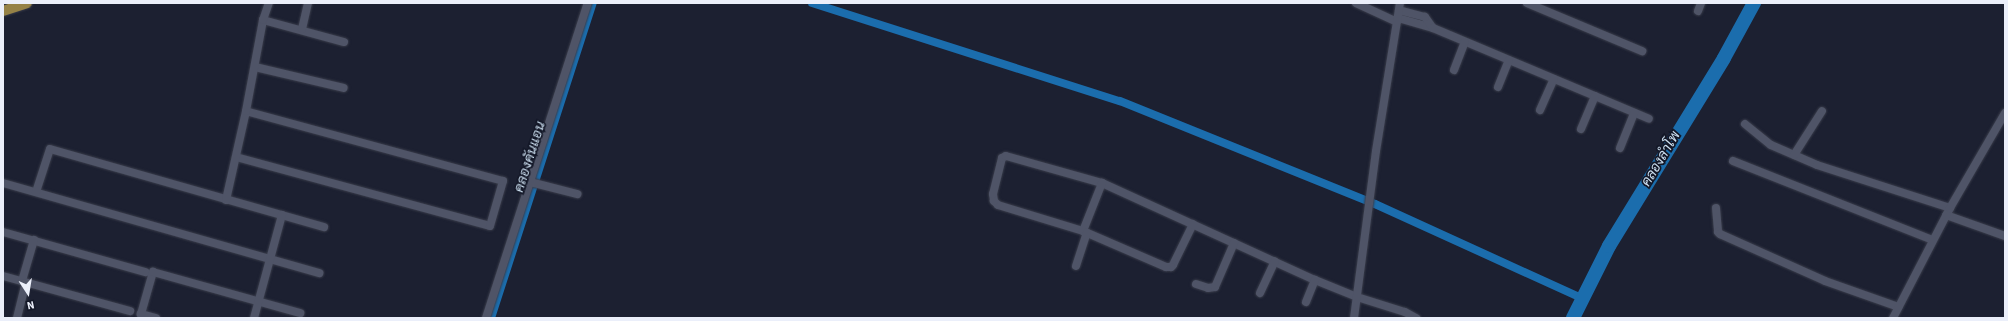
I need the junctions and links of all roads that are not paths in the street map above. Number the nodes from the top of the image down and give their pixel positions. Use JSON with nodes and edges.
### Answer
{"nodes":[{"id":1,"x":28,"y":3,"type":"edge"},
{"id":2,"x":269,"y":3,"type":"edge"},
{"id":3,"x":308,"y":3,"type":"edge"},
{"id":4,"x":588,"y":3,"type":"edge"},
{"id":5,"x":1356,"y":3,"type":"edge"},
{"id":6,"x":1527,"y":3,"type":"edge"},
{"id":7,"x":1702,"y":3,"type":"edge"},
{"id":8,"x":3,"y":11,"type":"edge"},
{"id":9,"x":1698,"y":11,"type":"dead end"},
{"id":10,"x":1398,"y":13,"type":"edge"},
{"id":11,"x":263,"y":20,"type":"junction"},
{"id":12,"x":302,"y":29,"type":"junction"},
{"id":13,"x":344,"y":42,"type":"dead end"},
{"id":14,"x":1465,"y":42,"type":"junction"},
{"id":15,"x":1642,"y":51,"type":"dead end"},
{"id":16,"x":1509,"y":60,"type":"junction"},
{"id":17,"x":255,"y":67,"type":"junction"},
{"id":18,"x":1454,"y":70,"type":"dead end"},
{"id":19,"x":1554,"y":79,"type":"junction"},
{"id":20,"x":1498,"y":87,"type":"dead end"},
{"id":21,"x":344,"y":88,"type":"dead end"},
{"id":22,"x":1595,"y":96,"type":"junction"},
{"id":23,"x":1540,"y":110,"type":"dead end"},
{"id":24,"x":246,"y":111,"type":"junction"},
{"id":25,"x":1822,"y":111,"type":"dead end"},
{"id":26,"x":1634,"y":113,"type":"junction"},
{"id":27,"x":2005,"y":113,"type":"edge"},
{"id":28,"x":1649,"y":119,"type":"dead end"},
{"id":29,"x":1745,"y":124,"type":"dead end"},
{"id":30,"x":1582,"y":129,"type":"dead end"},
{"id":31,"x":1620,"y":148,"type":"dead end"},
{"id":32,"x":1794,"y":155,"type":"junction"},
{"id":33,"x":236,"y":157,"type":"junction"},
{"id":34,"x":1733,"y":161,"type":"dead end"},
{"id":35,"x":3,"y":183,"type":"edge"},
{"id":36,"x":532,"y":183,"type":"junction"},
{"id":37,"x":1102,"y":183,"type":"junction"},
{"id":38,"x":36,"y":192,"type":"junction"},
{"id":39,"x":577,"y":194,"type":"dead end"},
{"id":40,"x":226,"y":200,"type":"junction"},
{"id":41,"x":1716,"y":208,"type":"dead end"},
{"id":42,"x":1950,"y":208,"type":"junction"},
{"id":43,"x":282,"y":215,"type":"junction"},
{"id":44,"x":1946,"y":215,"type":"junction"},
{"id":45,"x":1193,"y":224,"type":"junction"},
{"id":46,"x":324,"y":227,"type":"dead end"},
{"id":47,"x":3,"y":232,"type":"edge"},
{"id":48,"x":1085,"y":232,"type":"junction"},
{"id":49,"x":2005,"y":236,"type":"edge"},
{"id":50,"x":34,"y":240,"type":"junction"},
{"id":51,"x":1933,"y":240,"type":"junction"},
{"id":52,"x":1234,"y":243,"type":"junction"},
{"id":53,"x":270,"y":258,"type":"junction"},
{"id":54,"x":1275,"y":262,"type":"junction"},
{"id":55,"x":1076,"y":266,"type":"dead end"},
{"id":56,"x":145,"y":272,"type":"dead end"},
{"id":57,"x":319,"y":273,"type":"dead end"},
{"id":58,"x":3,"y":276,"type":"edge"},
{"id":59,"x":1316,"y":280,"type":"junction"},
{"id":60,"x":24,"y":282,"type":"junction"},
{"id":61,"x":1196,"y":284,"type":"dead end"},
{"id":62,"x":1260,"y":293,"type":"dead end"},
{"id":63,"x":1357,"y":297,"type":"junction"},
{"id":64,"x":258,"y":302,"type":"junction"},
{"id":65,"x":1306,"y":302,"type":"dead end"},
{"id":66,"x":1899,"y":307,"type":"junction"},
{"id":67,"x":130,"y":312,"type":"dead end"},
{"id":68,"x":300,"y":313,"type":"dead end"},
{"id":69,"x":17,"y":318,"type":"edge"},
{"id":70,"x":156,"y":318,"type":"edge"},
{"id":71,"x":254,"y":318,"type":"edge"},
{"id":72,"x":486,"y":318,"type":"edge"},
{"id":73,"x":1354,"y":318,"type":"edge"},
{"id":74,"x":1416,"y":318,"type":"edge"},
{"id":75,"x":1893,"y":318,"type":"edge"}],
"edges":[{"from":1,"to":8,"type":"main road"},
{"from":2,"to":11,"type":"street"},
{"from":3,"to":12,"type":"street"},
{"from":4,"to":36,"type":"street"},
{"from":5,"to":10,"type":"street"},
{"from":6,"to":15,"type":"street"},
{"from":7,"to":9,"type":"street"},
{"from":10,"to":14,"type":"street"},
{"from":10,"to":63,"type":"street"},
{"from":11,"to":12,"type":"street"},
{"from":11,"to":17,"type":"street"},
{"from":12,"to":13,"type":"street"},
{"from":14,"to":16,"type":"street"},
{"from":14,"to":18,"type":"street"},
{"from":16,"to":19,"type":"street"},
{"from":16,"to":20,"type":"street"},
{"from":17,"to":21,"type":"street"},
{"from":17,"to":24,"type":"street"},
{"from":19,"to":22,"type":"street"},
{"from":19,"to":23,"type":"street"},
{"from":22,"to":26,"type":"street"},
{"from":22,"to":30,"type":"street"},
{"from":24,"to":33,"type":"street"},
{"from":24,"to":33,"type":"street"},
{"from":25,"to":32,"type":"street"},
{"from":26,"to":28,"type":"street"},
{"from":26,"to":31,"type":"street"},
{"from":27,"to":42,"type":"street"},
{"from":29,"to":32,"type":"street"},
{"from":32,"to":42,"type":"street"},
{"from":33,"to":40,"type":"street"},
{"from":34,"to":51,"type":"street"},
{"from":35,"to":38,"type":"street"},
{"from":36,"to":39,"type":"street"},
{"from":36,"to":72,"type":"street"},
{"from":37,"to":45,"type":"street"},
{"from":37,"to":48,"type":"street"},
{"from":37,"to":48,"type":"street"},
{"from":38,"to":40,"type":"street"},
{"from":38,"to":53,"type":"street"},
{"from":40,"to":43,"type":"street"},
{"from":41,"to":66,"type":"street"},
{"from":42,"to":44,"type":"street"},
{"from":43,"to":46,"type":"street"},
{"from":43,"to":53,"type":"street"},
{"from":44,"to":49,"type":"street"},
{"from":44,"to":51,"type":"street"},
{"from":45,"to":48,"type":"street"},
{"from":45,"to":52,"type":"street"},
{"from":47,"to":50,"type":"street"},
{"from":48,"to":55,"type":"street"},
{"from":50,"to":56,"type":"street"},
{"from":50,"to":60,"type":"street"},
{"from":51,"to":66,"type":"street"},
{"from":52,"to":54,"type":"street"},
{"from":52,"to":61,"type":"street"},
{"from":53,"to":57,"type":"street"},
{"from":53,"to":64,"type":"street"},
{"from":54,"to":59,"type":"street"},
{"from":54,"to":62,"type":"street"},
{"from":58,"to":60,"type":"street"},
{"from":59,"to":63,"type":"street"},
{"from":59,"to":65,"type":"street"},
{"from":60,"to":67,"type":"street"},
{"from":60,"to":69,"type":"street"},
{"from":63,"to":73,"type":"street"},
{"from":63,"to":74,"type":"street"},
{"from":64,"to":68,"type":"street"},
{"from":64,"to":70,"type":"street"},
{"from":64,"to":71,"type":"street"},
{"from":66,"to":75,"type":"street"}]}
